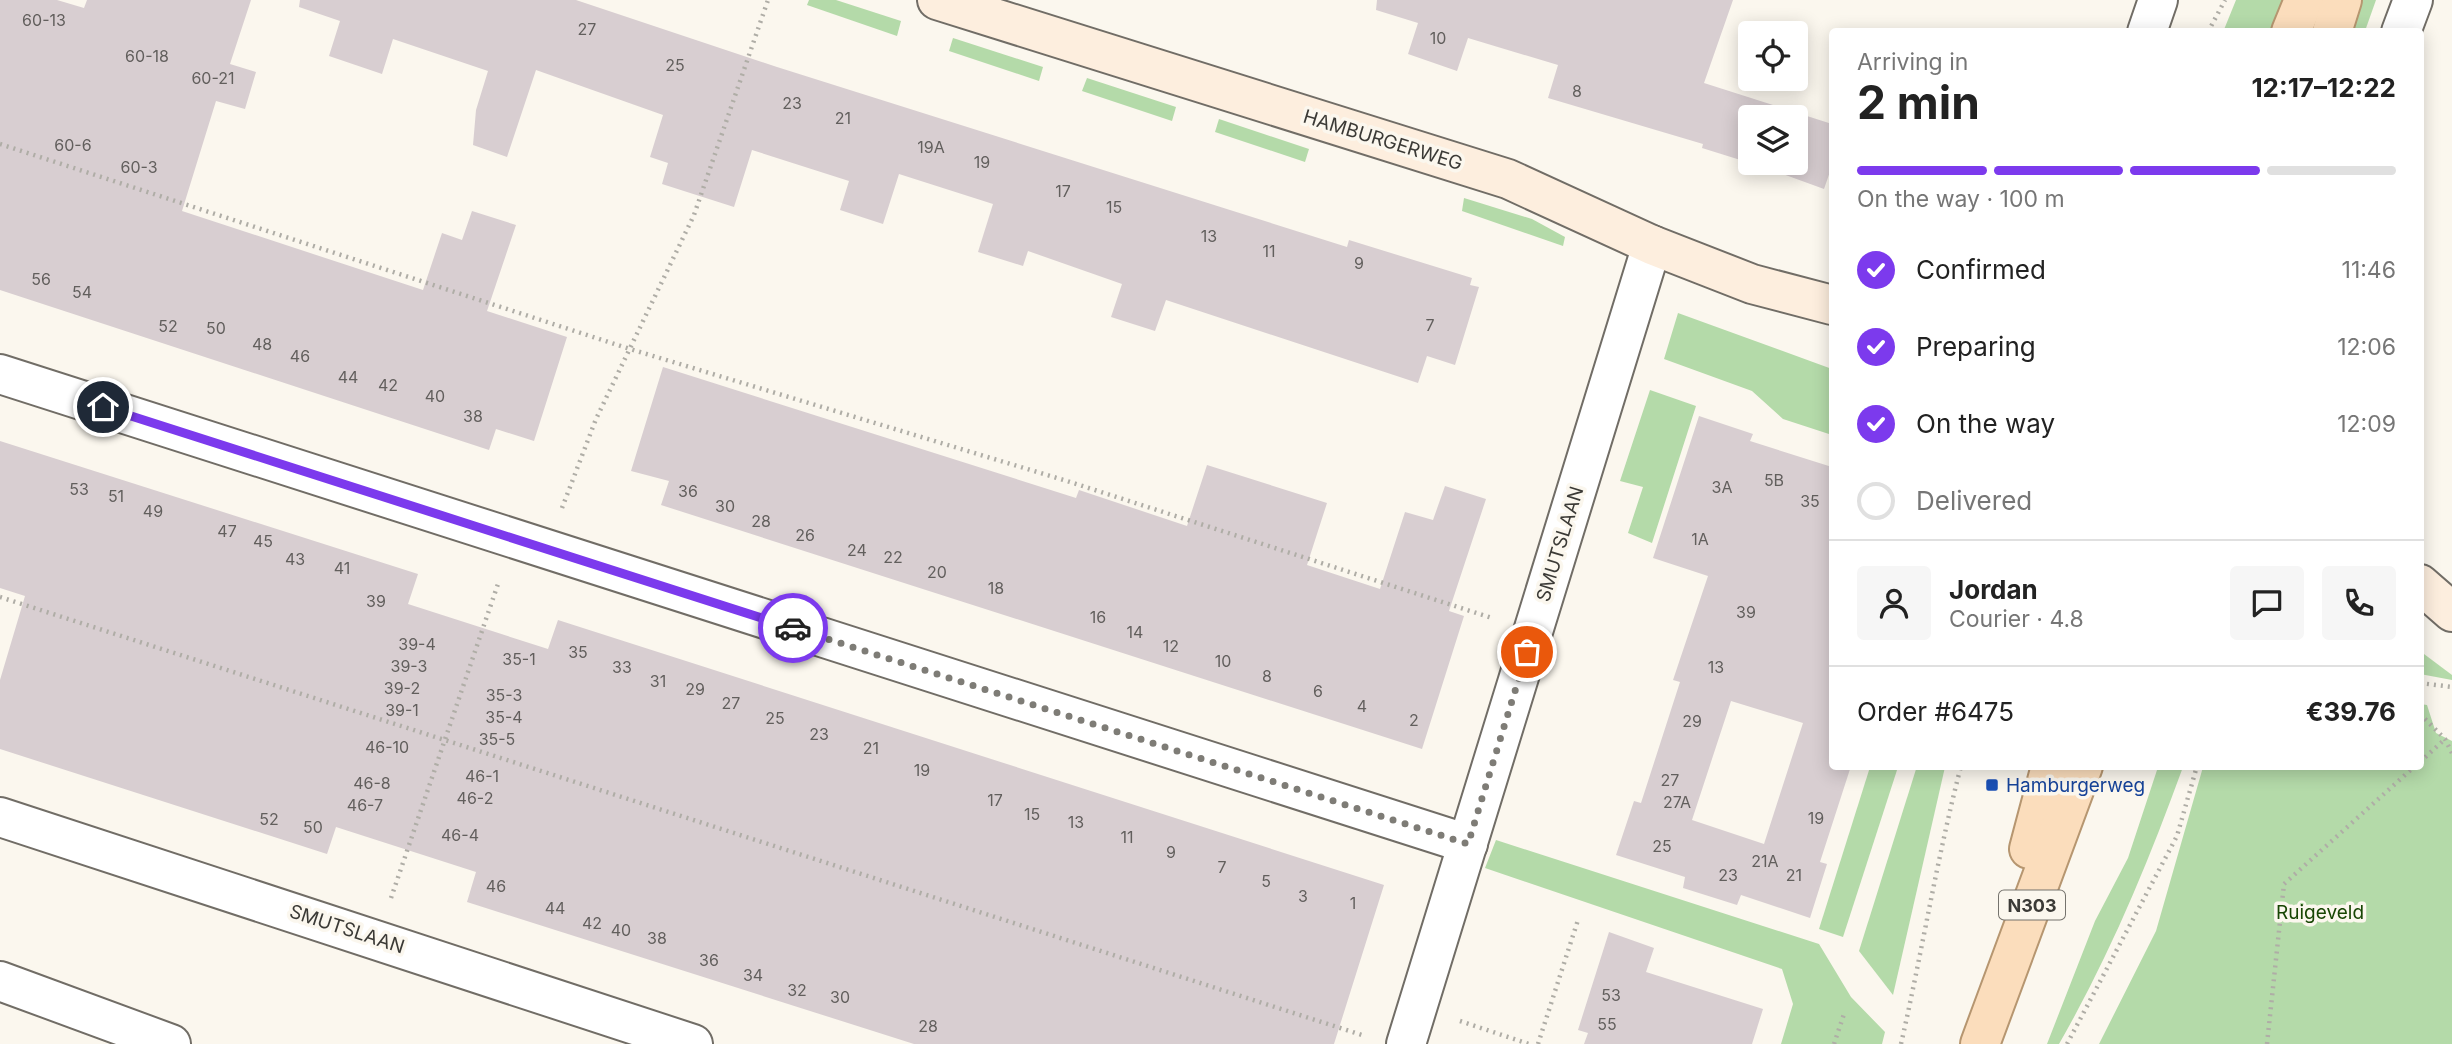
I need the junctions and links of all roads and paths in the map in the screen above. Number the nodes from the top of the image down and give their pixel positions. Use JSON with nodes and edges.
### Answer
{"nodes":[{"id":1,"x":768,"y":0,"type":"edge"},
{"id":2,"x":937,"y":0,"type":"edge"},
{"id":3,"x":2158,"y":0,"type":"edge"},
{"id":4,"x":2225,"y":0,"type":"edge"},
{"id":5,"x":2304,"y":0,"type":"edge"},
{"id":6,"x":2342,"y":0,"type":"edge"},
{"id":7,"x":2413,"y":0,"type":"edge"},
{"id":8,"x":2148,"y":28,"type":"edge"},
{"id":9,"x":2210,"y":28,"type":"edge"},
{"id":10,"x":2293,"y":28,"type":"edge"},
{"id":11,"x":2333,"y":28,"type":"edge"},
{"id":12,"x":2402,"y":28,"type":"edge"},
{"id":13,"x":0,"y":144,"type":"edge"},
{"id":14,"x":1652,"y":245,"type":"junction"},
{"id":15,"x":1828,"y":307,"type":"edge"},
{"id":16,"x":630,"y":349,"type":"junction"},
{"id":17,"x":0,"y":374,"type":"edge"},
{"id":18,"x":513,"y":539,"type":"junction"},
{"id":19,"x":2424,"y":588,"type":"edge"},
{"id":20,"x":0,"y":597,"type":"edge"},
{"id":21,"x":2452,"y":612,"type":"edge"},
{"id":22,"x":2424,"y":624,"type":"edge"},
{"id":23,"x":1533,"y":631,"type":"junction"},
{"id":24,"x":2452,"y":635,"type":"edge"},
{"id":25,"x":2424,"y":684,"type":"edge"},
{"id":26,"x":2452,"y":687,"type":"edge"},
{"id":27,"x":2424,"y":719,"type":"edge"},
{"id":28,"x":445,"y":738,"type":"junction"},
{"id":29,"x":2445,"y":739,"type":"junction"},
{"id":30,"x":2452,"y":753,"type":"edge"},
{"id":31,"x":2424,"y":758,"type":"edge"},
{"id":32,"x":1960,"y":770,"type":"edge"},
{"id":33,"x":2050,"y":770,"type":"edge"},
{"id":34,"x":2082,"y":770,"type":"edge"},
{"id":35,"x":2196,"y":770,"type":"edge"},
{"id":36,"x":2411,"y":770,"type":"edge"},
{"id":37,"x":0,"y":817,"type":"edge"},
{"id":38,"x":1468,"y":844,"type":"junction"},
{"id":39,"x":1578,"y":920,"type":"dead end"},
{"id":40,"x":378,"y":938,"type":"junction"},
{"id":41,"x":0,"y":981,"type":"edge"},
{"id":42,"x":1418,"y":1007,"type":"junction"},
{"id":43,"x":1845,"y":1011,"type":"dead end"},
{"id":44,"x":1391,"y":1042,"type":"edge"},
{"id":45,"x":171,"y":1044,"type":"edge"},
{"id":46,"x":693,"y":1044,"type":"edge"},
{"id":47,"x":1529,"y":1044,"type":"edge"},
{"id":48,"x":1538,"y":1044,"type":"edge"},
{"id":49,"x":1834,"y":1044,"type":"edge"},
{"id":50,"x":1901,"y":1044,"type":"edge"},
{"id":51,"x":1979,"y":1044,"type":"edge"},
{"id":52,"x":2067,"y":1044,"type":"edge"},
{"id":53,"x":2267,"y":1044,"type":"edge"}],
"edges":[{"from":1,"to":16,"type":"path"},
{"from":2,"to":14,"type":"street","name":"HAMBURGERWEG"},
{"from":3,"to":8,"type":"street"},
{"from":4,"to":9,"type":"path"},
{"from":5,"to":10,"type":"main road"},
{"from":6,"to":11,"type":"main road"},
{"from":7,"to":12,"type":"street"},
{"from":13,"to":16,"type":"path"},
{"from":14,"to":15,"type":"street","name":"HAMBURGERWEG"},
{"from":14,"to":23,"type":"street","name":"SMUTSLAAN"},
{"from":16,"to":18,"type":"path"},
{"from":16,"to":23,"type":"path"},
{"from":17,"to":18,"type":"street"},
{"from":18,"to":28,"type":"path"},
{"from":18,"to":38,"type":"street"},
{"from":19,"to":21,"type":"street"},
{"from":20,"to":28,"type":"path"},
{"from":22,"to":24,"type":"street"},
{"from":23,"to":38,"type":"street","name":"SMUTSLAAN"},
{"from":25,"to":26,"type":"path"},
{"from":27,"to":29,"type":"path"},
{"from":28,"to":40,"type":"path"},
{"from":28,"to":44,"type":"path"},
{"from":29,"to":30,"type":"path"},
{"from":29,"to":31,"type":"path"},
{"from":32,"to":50,"type":"path"},
{"from":33,"to":51,"type":"main road","number":"N303"},
{"from":34,"to":51,"type":"main road","number":"N303"},
{"from":35,"to":52,"type":"path"},
{"from":36,"to":53,"type":"path"},
{"from":37,"to":40,"type":"street","name":"SMUTSLAAN"},
{"from":38,"to":42,"type":"street","name":"SMUTSLAAN"},
{"from":39,"to":48,"type":"path"},
{"from":40,"to":46,"type":"street","name":"SMUTSLAAN"},
{"from":41,"to":45,"type":"street"},
{"from":42,"to":44,"type":"street","name":"SMUTSLAAN"},
{"from":42,"to":47,"type":"path"},
{"from":43,"to":49,"type":"path"}]}
